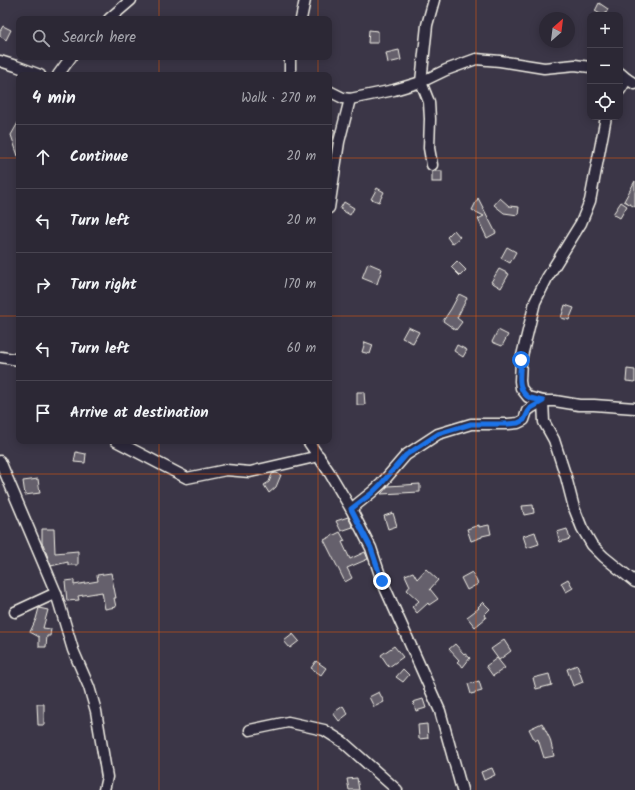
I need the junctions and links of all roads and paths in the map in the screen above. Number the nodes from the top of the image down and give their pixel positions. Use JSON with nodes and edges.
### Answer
{"nodes":[{"id":1,"x":131,"y":0,"type":"edge"},
{"id":2,"x":305,"y":0,"type":"edge"},
{"id":3,"x":434,"y":0,"type":"edge"},
{"id":4,"x":112,"y":16,"type":"edge"},
{"id":5,"x":302,"y":16,"type":"edge"},
{"id":6,"x":69,"y":60,"type":"edge"},
{"id":7,"x":290,"y":60,"type":"edge"},
{"id":8,"x":0,"y":62,"type":"edge"},
{"id":9,"x":587,"y":66,"type":"edge"},
{"id":10,"x":32,"y":72,"type":"edge"},
{"id":11,"x":60,"y":72,"type":"edge"},
{"id":12,"x":290,"y":72,"type":"edge"},
{"id":13,"x":420,"y":82,"type":"junction"},
{"id":14,"x":332,"y":92,"type":"edge"},
{"id":15,"x":350,"y":99,"type":"junction"},
{"id":16,"x":605,"y":120,"type":"edge"},
{"id":17,"x":432,"y":165,"type":"dead end"},
{"id":18,"x":332,"y":188,"type":"edge"},
{"id":19,"x":1,"y":357,"type":"edge"},
{"id":20,"x":16,"y":360,"type":"edge"},
{"id":21,"x":543,"y":401,"type":"junction"},
{"id":22,"x":635,"y":408,"type":"edge"},
{"id":23,"x":122,"y":444,"type":"edge"},
{"id":24,"x":310,"y":444,"type":"edge"},
{"id":25,"x":319,"y":456,"type":"junction"},
{"id":26,"x":0,"y":461,"type":"edge"},
{"id":27,"x":351,"y":509,"type":"junction"},
{"id":28,"x":635,"y":582,"type":"edge"},
{"id":29,"x":56,"y":593,"type":"junction"},
{"id":30,"x":15,"y":612,"type":"dead end"},
{"id":31,"x":250,"y":730,"type":"dead end"},
{"id":32,"x":104,"y":790,"type":"edge"},
{"id":33,"x":397,"y":790,"type":"edge"},
{"id":34,"x":462,"y":790,"type":"edge"}],
"edges":[{"from":1,"to":4,"type":"street"},
{"from":2,"to":5,"type":"street"},
{"from":3,"to":13,"type":"street"},
{"from":6,"to":11,"type":"street"},
{"from":7,"to":12,"type":"street"},
{"from":8,"to":10,"type":"street"},
{"from":9,"to":13,"type":"street"},
{"from":13,"to":15,"type":"street"},
{"from":13,"to":17,"type":"street"},
{"from":14,"to":15,"type":"street"},
{"from":15,"to":18,"type":"street"},
{"from":16,"to":21,"type":"street"},
{"from":19,"to":20,"type":"street"},
{"from":21,"to":22,"type":"street"},
{"from":21,"to":27,"type":"street"},
{"from":21,"to":28,"type":"street"},
{"from":23,"to":25,"type":"street"},
{"from":24,"to":25,"type":"street"},
{"from":25,"to":27,"type":"street"},
{"from":26,"to":29,"type":"street"},
{"from":27,"to":34,"type":"street"},
{"from":29,"to":30,"type":"street"},
{"from":29,"to":32,"type":"street"},
{"from":31,"to":33,"type":"street"}]}
